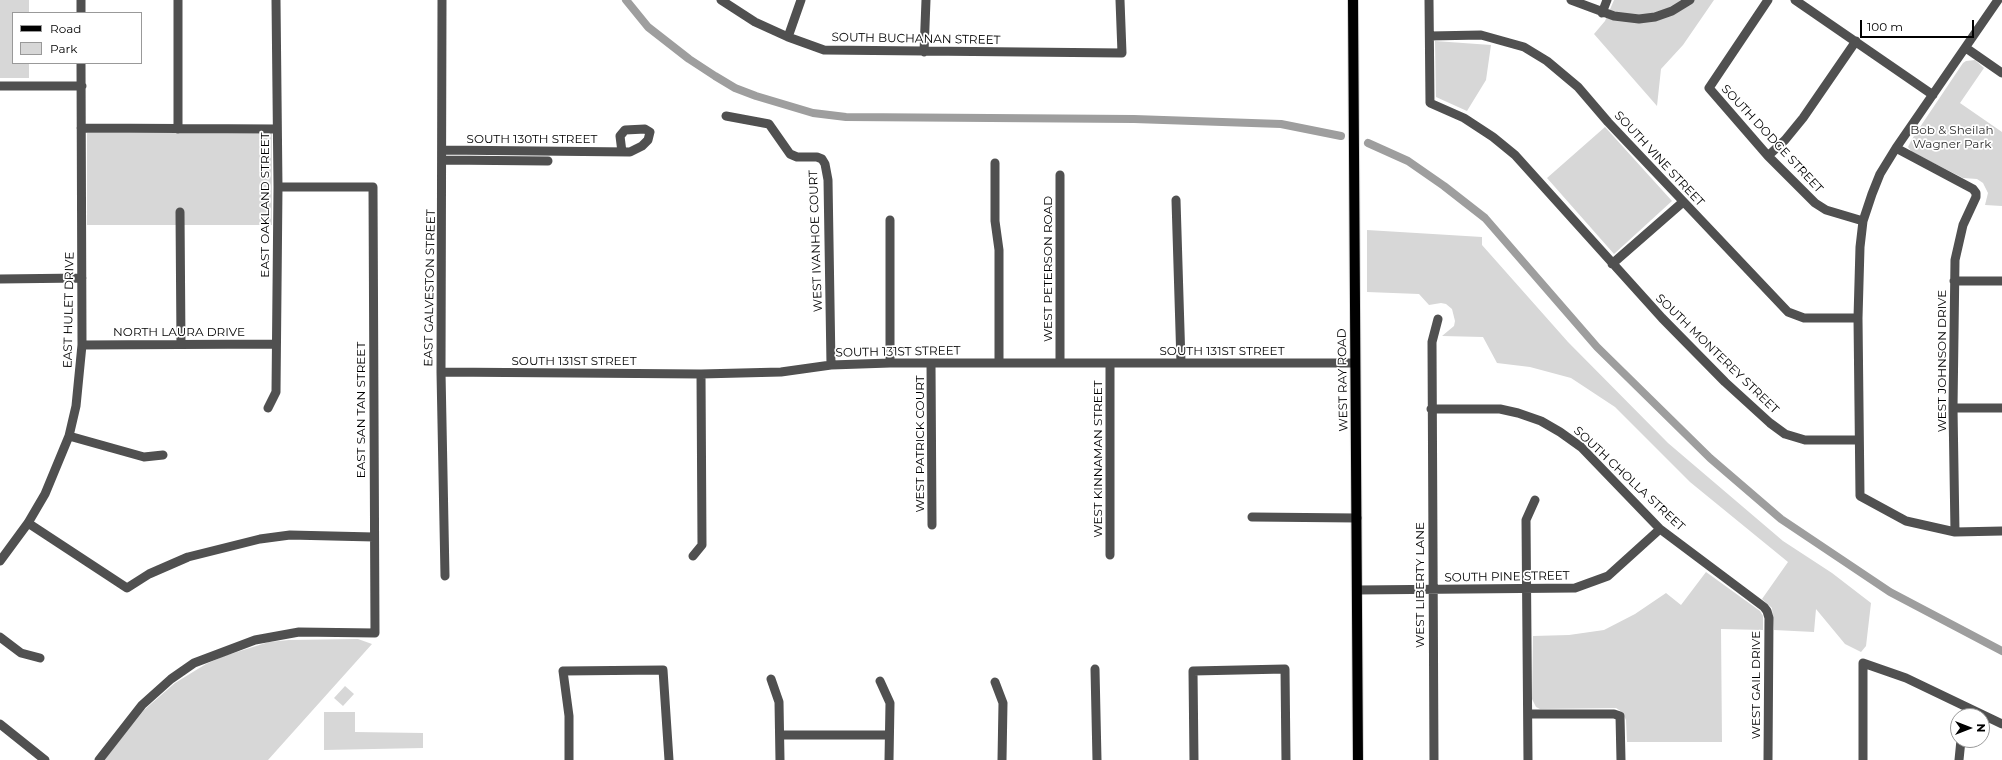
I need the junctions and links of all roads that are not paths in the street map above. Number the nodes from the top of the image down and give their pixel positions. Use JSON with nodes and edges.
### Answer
{"nodes":[{"id":1,"x":81,"y":0,"type":"edge"},
{"id":2,"x":178,"y":0,"type":"edge"},
{"id":3,"x":276,"y":0,"type":"edge"},
{"id":4,"x":442,"y":0,"type":"edge"},
{"id":5,"x":721,"y":0,"type":"edge"},
{"id":6,"x":801,"y":0,"type":"edge"},
{"id":7,"x":926,"y":0,"type":"edge"},
{"id":8,"x":1120,"y":0,"type":"edge"},
{"id":9,"x":1353,"y":0,"type":"edge"},
{"id":10,"x":1430,"y":0,"type":"edge"},
{"id":11,"x":1571,"y":0,"type":"edge"},
{"id":12,"x":1608,"y":0,"type":"edge"},
{"id":13,"x":1690,"y":0,"type":"edge"},
{"id":14,"x":1768,"y":0,"type":"edge"},
{"id":15,"x":1795,"y":0,"type":"edge"},
{"id":16,"x":1998,"y":0,"type":"edge"},
{"id":17,"x":81,"y":12,"type":"edge"},
{"id":18,"x":1602,"y":13,"type":"junction"},
{"id":19,"x":1430,"y":36,"type":"junction"},
{"id":20,"x":788,"y":37,"type":"junction"},
{"id":21,"x":1856,"y":41,"type":"junction"},
{"id":22,"x":1966,"y":48,"type":"junction"},
{"id":23,"x":924,"y":52,"type":"junction"},
{"id":24,"x":81,"y":64,"type":"edge"},
{"id":25,"x":2002,"y":73,"type":"edge"},
{"id":26,"x":0,"y":86,"type":"edge"},
{"id":27,"x":82,"y":86,"type":"junction"},
{"id":28,"x":1933,"y":96,"type":"junction"},
{"id":29,"x":726,"y":116,"type":"dead end"},
{"id":30,"x":81,"y":128,"type":"junction"},
{"id":31,"x":178,"y":129,"type":"junction"},
{"id":32,"x":277,"y":129,"type":"junction"},
{"id":33,"x":1896,"y":148,"type":"junction"},
{"id":34,"x":443,"y":150,"type":"junction"},
{"id":35,"x":622,"y":152,"type":"dead end"},
{"id":36,"x":1768,"y":156,"type":"junction"},
{"id":37,"x":443,"y":160,"type":"junction"},
{"id":38,"x":548,"y":161,"type":"dead end"},
{"id":39,"x":995,"y":163,"type":"dead end"},
{"id":40,"x":1060,"y":176,"type":"dead end"},
{"id":41,"x":278,"y":186,"type":"junction"},
{"id":42,"x":1176,"y":200,"type":"dead end"},
{"id":43,"x":1683,"y":202,"type":"junction"},
{"id":44,"x":180,"y":212,"type":"dead end"},
{"id":45,"x":890,"y":220,"type":"dead end"},
{"id":46,"x":1863,"y":221,"type":"junction"},
{"id":47,"x":1612,"y":264,"type":"junction"},
{"id":48,"x":82,"y":278,"type":"junction"},
{"id":49,"x":0,"y":279,"type":"edge"},
{"id":50,"x":1954,"y":281,"type":"junction"},
{"id":51,"x":2002,"y":281,"type":"edge"},
{"id":52,"x":1858,"y":318,"type":"junction"},
{"id":53,"x":1438,"y":319,"type":"dead end"},
{"id":54,"x":181,"y":344,"type":"junction"},
{"id":55,"x":276,"y":344,"type":"junction"},
{"id":56,"x":82,"y":345,"type":"junction"},
{"id":57,"x":890,"y":362,"type":"junction"},
{"id":58,"x":931,"y":363,"type":"junction"},
{"id":59,"x":999,"y":363,"type":"junction"},
{"id":60,"x":1060,"y":363,"type":"junction"},
{"id":61,"x":1110,"y":363,"type":"junction"},
{"id":62,"x":1181,"y":363,"type":"junction"},
{"id":63,"x":1355,"y":363,"type":"junction"},
{"id":64,"x":831,"y":365,"type":"junction"},
{"id":65,"x":441,"y":372,"type":"junction"},
{"id":66,"x":701,"y":374,"type":"junction"},
{"id":67,"x":268,"y":408,"type":"dead end"},
{"id":68,"x":1953,"y":408,"type":"junction"},
{"id":69,"x":2002,"y":408,"type":"edge"},
{"id":70,"x":1431,"y":409,"type":"junction"},
{"id":71,"x":69,"y":436,"type":"junction"},
{"id":72,"x":1859,"y":440,"type":"junction"},
{"id":73,"x":163,"y":455,"type":"dead end"},
{"id":74,"x":1535,"y":500,"type":"dead end"},
{"id":75,"x":1252,"y":517,"type":"dead end"},
{"id":76,"x":1357,"y":518,"type":"junction"},
{"id":77,"x":28,"y":523,"type":"junction"},
{"id":78,"x":932,"y":525,"type":"dead end"},
{"id":79,"x":1660,"y":529,"type":"junction"},
{"id":80,"x":2002,"y":531,"type":"edge"},
{"id":81,"x":1955,"y":532,"type":"junction"},
{"id":82,"x":374,"y":536,"type":"junction"},
{"id":83,"x":1110,"y":555,"type":"dead end"},
{"id":84,"x":693,"y":556,"type":"dead end"},
{"id":85,"x":0,"y":561,"type":"edge"},
{"id":86,"x":445,"y":576,"type":"dead end"},
{"id":87,"x":1527,"y":588,"type":"junction"},
{"id":88,"x":1357,"y":590,"type":"junction"},
{"id":89,"x":1432,"y":590,"type":"junction"},
{"id":90,"x":1767,"y":611,"type":"joint"},
{"id":91,"x":0,"y":637,"type":"edge"},
{"id":92,"x":40,"y":658,"type":"dead end"},
{"id":93,"x":1095,"y":669,"type":"dead end"},
{"id":94,"x":771,"y":679,"type":"dead end"},
{"id":95,"x":880,"y":681,"type":"dead end"},
{"id":96,"x":995,"y":682,"type":"dead end"},
{"id":97,"x":1961,"y":708,"type":"edge"},
{"id":98,"x":1528,"y":714,"type":"junction"},
{"id":99,"x":1990,"y":720,"type":"edge"},
{"id":100,"x":0,"y":724,"type":"edge"},
{"id":101,"x":2002,"y":724,"type":"edge"},
{"id":102,"x":780,"y":735,"type":"junction"},
{"id":103,"x":889,"y":735,"type":"junction"},
{"id":104,"x":1960,"y":748,"type":"edge"},
{"id":105,"x":45,"y":760,"type":"edge"},
{"id":106,"x":99,"y":760,"type":"edge"},
{"id":107,"x":569,"y":760,"type":"edge"},
{"id":108,"x":669,"y":760,"type":"edge"},
{"id":109,"x":780,"y":760,"type":"edge"},
{"id":110,"x":889,"y":760,"type":"edge"},
{"id":111,"x":1002,"y":760,"type":"edge"},
{"id":112,"x":1097,"y":760,"type":"edge"},
{"id":113,"x":1194,"y":760,"type":"edge"},
{"id":114,"x":1286,"y":760,"type":"edge"},
{"id":115,"x":1358,"y":760,"type":"edge"},
{"id":116,"x":1434,"y":760,"type":"edge"},
{"id":117,"x":1528,"y":760,"type":"edge"},
{"id":118,"x":1621,"y":760,"type":"edge"},
{"id":119,"x":1768,"y":760,"type":"edge"},
{"id":120,"x":1864,"y":760,"type":"edge"},
{"id":121,"x":1959,"y":760,"type":"edge"}],
"edges":[{"from":1,"to":17,"type":"street"},
{"from":2,"to":31,"type":"street"},
{"from":3,"to":32,"type":"street","name":"EAST OAKLAND STREET"},
{"from":4,"to":34,"type":"street","name":"EAST GALVESTON STREET"},
{"from":5,"to":20,"type":"street","name":"SOUTH BUCHANAN STREET"},
{"from":6,"to":20,"type":"street"},
{"from":7,"to":23,"type":"street"},
{"from":8,"to":23,"type":"street","name":"SOUTH BUCHANAN STREET"},
{"from":9,"to":63,"type":"main road","name":"WEST RAY ROAD"},
{"from":10,"to":19,"type":"street"},
{"from":11,"to":18,"type":"street"},
{"from":12,"to":18,"type":"street"},
{"from":13,"to":18,"type":"street"},
{"from":14,"to":36,"type":"street","name":"SOUTH DODGE STREET"},
{"from":15,"to":21,"type":"street"},
{"from":16,"to":22,"type":"street"},
{"from":19,"to":43,"type":"street","name":"SOUTH VINE STREET"},
{"from":19,"to":47,"type":"street","name":"SOUTH MONTEREY STREET"},
{"from":20,"to":23,"type":"street","name":"SOUTH BUCHANAN STREET"},
{"from":21,"to":28,"type":"street"},
{"from":21,"to":36,"type":"street"},
{"from":22,"to":25,"type":"street"},
{"from":22,"to":28,"type":"street"},
{"from":24,"to":27,"type":"street","name":"EAST HULET DRIVE"},
{"from":26,"to":27,"type":"street"},
{"from":27,"to":30,"type":"street","name":"EAST HULET DRIVE"},
{"from":28,"to":33,"type":"street"},
{"from":29,"to":64,"type":"street","name":"WEST IVANHOE COURT"},
{"from":30,"to":31,"type":"street"},
{"from":30,"to":48,"type":"street","name":"EAST HULET DRIVE"},
{"from":31,"to":32,"type":"street"},
{"from":32,"to":41,"type":"street","name":"EAST OAKLAND STREET"},
{"from":33,"to":46,"type":"street"},
{"from":33,"to":50,"type":"street","name":"WEST JOHNSON DRIVE"},
{"from":34,"to":35,"type":"street","name":"SOUTH 130TH STREET"},
{"from":34,"to":37,"type":"street","name":"EAST GALVESTON STREET"},
{"from":36,"to":46,"type":"street","name":"SOUTH DODGE STREET"},
{"from":37,"to":38,"type":"street"},
{"from":37,"to":65,"type":"street","name":"EAST GALVESTON STREET"},
{"from":39,"to":59,"type":"street"},
{"from":40,"to":60,"type":"street","name":"WEST PETERSON ROAD"},
{"from":41,"to":55,"type":"street","name":"EAST OAKLAND STREET"},
{"from":41,"to":82,"type":"street","name":"EAST SAN TAN STREET"},
{"from":42,"to":62,"type":"street"},
{"from":43,"to":47,"type":"street"},
{"from":43,"to":52,"type":"street","name":"SOUTH VINE STREET"},
{"from":44,"to":54,"type":"street"},
{"from":45,"to":57,"type":"street"},
{"from":46,"to":52,"type":"street"},
{"from":47,"to":72,"type":"street","name":"SOUTH MONTEREY STREET"},
{"from":48,"to":49,"type":"street"},
{"from":48,"to":56,"type":"street","name":"EAST HULET DRIVE"},
{"from":50,"to":51,"type":"street"},
{"from":50,"to":68,"type":"street","name":"WEST JOHNSON DRIVE"},
{"from":52,"to":72,"type":"street"},
{"from":53,"to":70,"type":"street","name":"WEST LIBERTY LANE"},
{"from":54,"to":55,"type":"street","name":"NORTH LAURA DRIVE"},
{"from":54,"to":56,"type":"street","name":"NORTH LAURA DRIVE"},
{"from":55,"to":67,"type":"street","name":"EAST OAKLAND STREET"},
{"from":56,"to":71,"type":"street","name":"EAST HULET DRIVE"},
{"from":57,"to":58,"type":"street","name":"SOUTH 131ST STREET"},
{"from":57,"to":64,"type":"street","name":"SOUTH 131ST STREET"},
{"from":58,"to":59,"type":"street","name":"SOUTH 131ST STREET"},
{"from":58,"to":78,"type":"street","name":"WEST PATRICK COURT"},
{"from":59,"to":60,"type":"street","name":"SOUTH 131ST STREET"},
{"from":60,"to":61,"type":"street","name":"SOUTH 131ST STREET"},
{"from":61,"to":62,"type":"street","name":"SOUTH 131ST STREET"},
{"from":61,"to":83,"type":"street","name":"WEST KINNAMAN STREET"},
{"from":62,"to":63,"type":"street","name":"SOUTH 131ST STREET"},
{"from":63,"to":76,"type":"main road","name":"WEST RAY ROAD"},
{"from":64,"to":66,"type":"street","name":"SOUTH 131ST STREET"},
{"from":65,"to":66,"type":"street","name":"SOUTH 131ST STREET"},
{"from":65,"to":86,"type":"street","name":"EAST GALVESTON STREET"},
{"from":66,"to":84,"type":"street"},
{"from":68,"to":69,"type":"street"},
{"from":68,"to":81,"type":"street","name":"WEST JOHNSON DRIVE"},
{"from":70,"to":79,"type":"street","name":"SOUTH CHOLLA STREET"},
{"from":70,"to":89,"type":"street","name":"WEST LIBERTY LANE"},
{"from":71,"to":73,"type":"street"},
{"from":71,"to":77,"type":"street","name":"EAST HULET DRIVE"},
{"from":72,"to":81,"type":"street"},
{"from":74,"to":87,"type":"street"},
{"from":75,"to":76,"type":"street"},
{"from":76,"to":88,"type":"main road","name":"WEST RAY ROAD"},
{"from":77,"to":82,"type":"street"},
{"from":77,"to":85,"type":"street","name":"EAST HULET DRIVE"},
{"from":79,"to":87,"type":"street","name":"SOUTH PINE STREET"},
{"from":79,"to":90,"type":"street","name":"SOUTH CHOLLA STREET"},
{"from":80,"to":81,"type":"street"},
{"from":82,"to":106,"type":"street","name":"EAST SAN TAN STREET"},
{"from":87,"to":89,"type":"street","name":"SOUTH PINE STREET"},
{"from":87,"to":98,"type":"street"},
{"from":88,"to":89,"type":"street","name":"SOUTH PINE STREET"},
{"from":88,"to":115,"type":"main road","name":"WEST RAY ROAD"},
{"from":89,"to":116,"type":"street","name":"WEST LIBERTY LANE"},
{"from":90,"to":119,"type":"street","name":"WEST GAIL DRIVE"},
{"from":91,"to":92,"type":"street"},
{"from":93,"to":112,"type":"street"},
{"from":94,"to":102,"type":"street"},
{"from":95,"to":103,"type":"street"},
{"from":96,"to":111,"type":"street"},
{"from":97,"to":120,"type":"street"},
{"from":98,"to":117,"type":"street"},
{"from":98,"to":118,"type":"street"},
{"from":99,"to":101,"type":"street"},
{"from":100,"to":105,"type":"street"},
{"from":102,"to":103,"type":"street"},
{"from":102,"to":109,"type":"street"},
{"from":103,"to":110,"type":"street"},
{"from":104,"to":121,"type":"street"},
{"from":107,"to":108,"type":"street"},
{"from":113,"to":114,"type":"street"}]}
